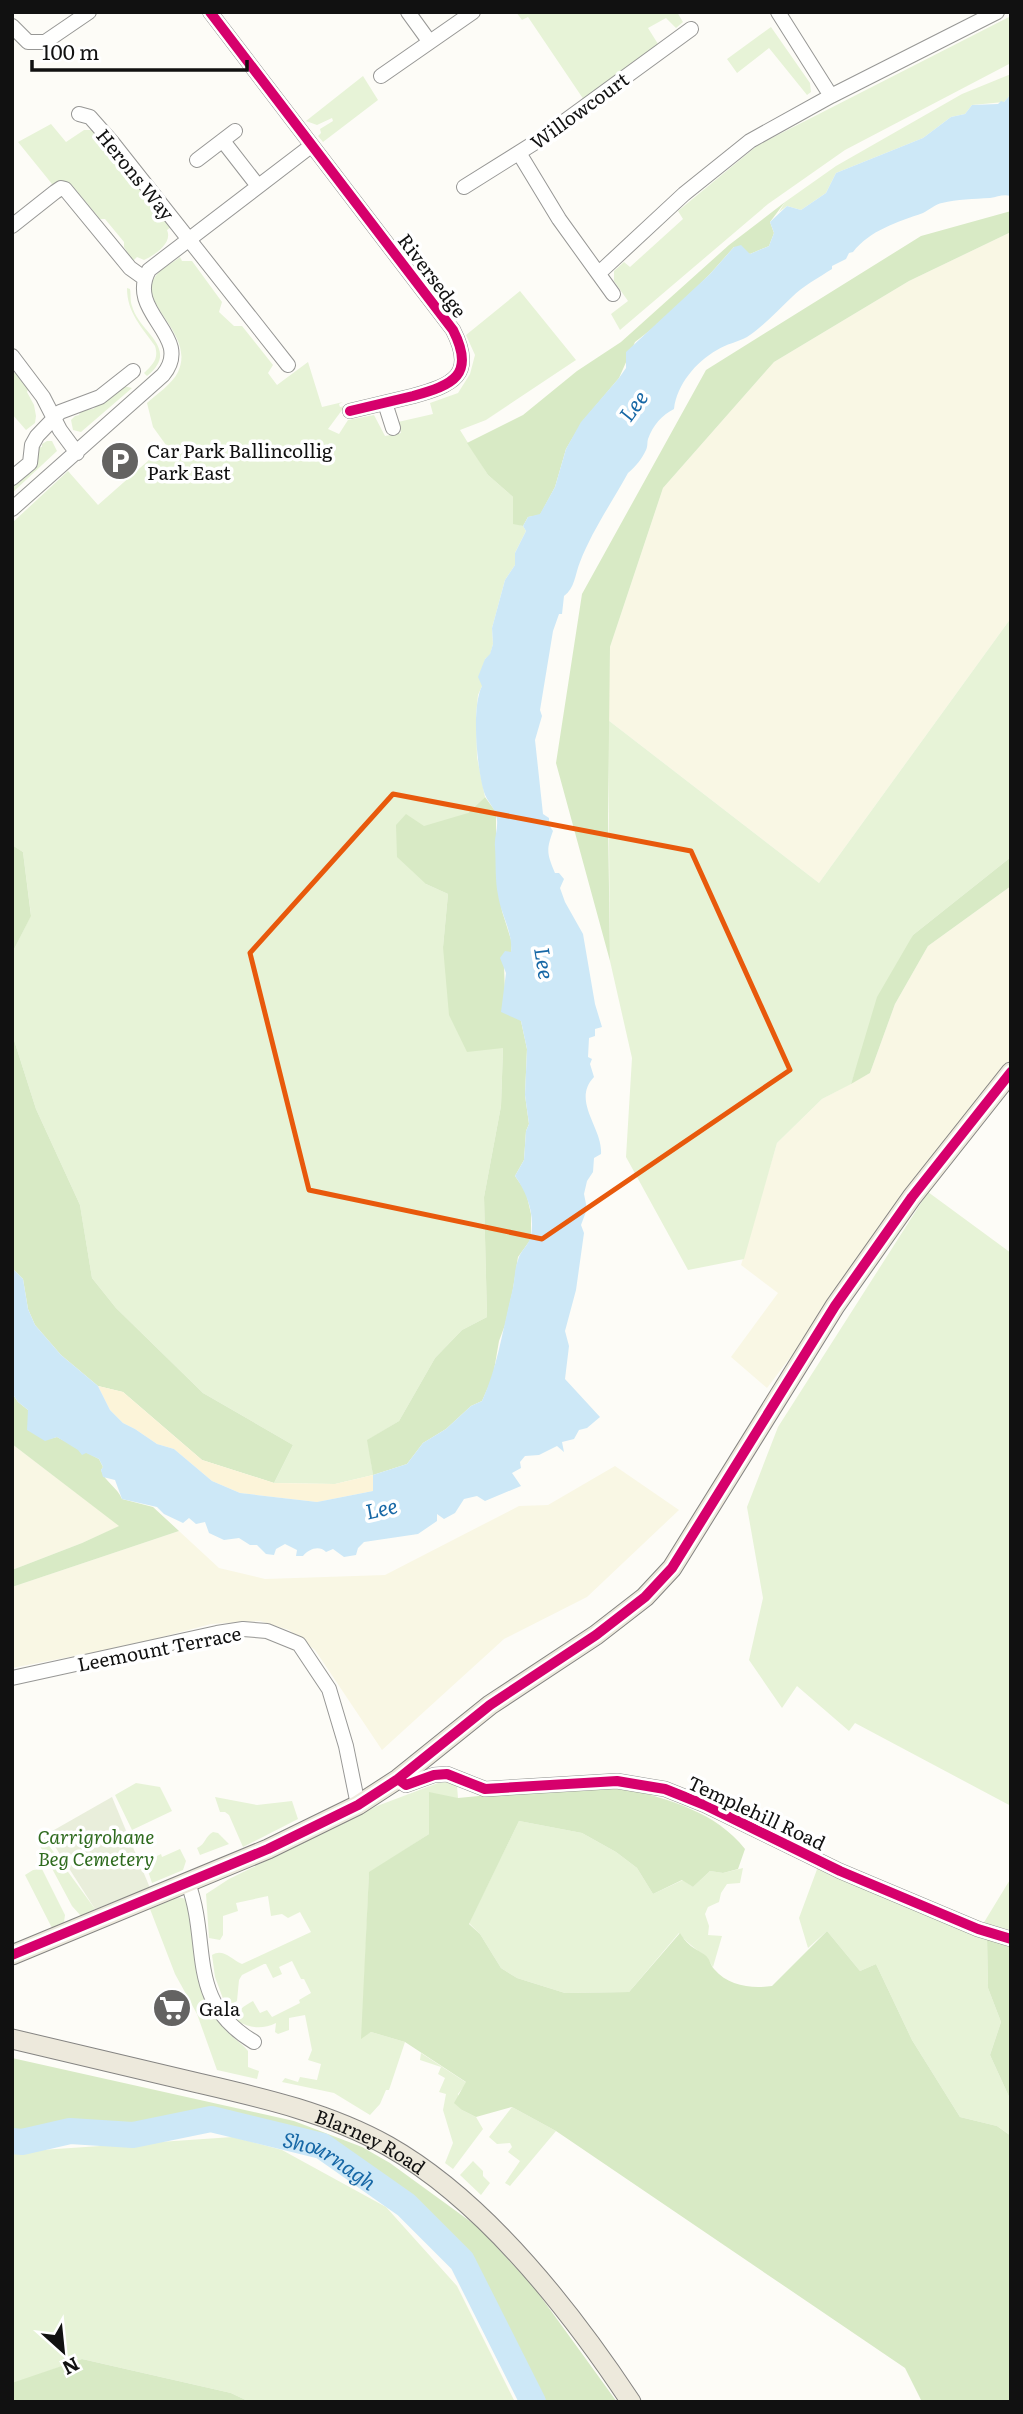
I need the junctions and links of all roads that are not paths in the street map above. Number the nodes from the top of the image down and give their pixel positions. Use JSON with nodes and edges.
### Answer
{"nodes":[{"id":1,"x":89,"y":12,"type":"edge"},
{"id":2,"x":210,"y":12,"type":"edge"},
{"id":3,"x":408,"y":12,"type":"edge"},
{"id":4,"x":473,"y":12,"type":"edge"},
{"id":5,"x":778,"y":12,"type":"edge"},
{"id":6,"x":997,"y":12,"type":"edge"},
{"id":7,"x":12,"y":26,"type":"edge"},
{"id":8,"x":691,"y":29,"type":"dead end"},
{"id":9,"x":429,"y":41,"type":"junction"},
{"id":10,"x":381,"y":76,"type":"dead end"},
{"id":11,"x":831,"y":96,"type":"junction"},
{"id":12,"x":79,"y":114,"type":"dead end"},
{"id":13,"x":235,"y":131,"type":"dead end"},
{"id":14,"x":223,"y":141,"type":"junction"},
{"id":15,"x":311,"y":146,"type":"junction"},
{"id":16,"x":519,"y":153,"type":"junction"},
{"id":17,"x":197,"y":160,"type":"dead end"},
{"id":18,"x":258,"y":186,"type":"junction"},
{"id":19,"x":464,"y":187,"type":"dead end"},
{"id":20,"x":12,"y":226,"type":"edge"},
{"id":21,"x":188,"y":241,"type":"junction"},
{"id":22,"x":599,"y":273,"type":"junction"},
{"id":23,"x":144,"y":278,"type":"junction"},
{"id":24,"x":613,"y":294,"type":"dead end"},
{"id":25,"x":12,"y":356,"type":"edge"},
{"id":26,"x":288,"y":365,"type":"dead end"},
{"id":27,"x":133,"y":371,"type":"dead end"},
{"id":28,"x":385,"y":403,"type":"junction"},
{"id":29,"x":350,"y":411,"type":"dead end"},
{"id":30,"x":54,"y":419,"type":"junction"},
{"id":31,"x":393,"y":428,"type":"dead end"},
{"id":32,"x":77,"y":453,"type":"junction"},
{"id":33,"x":12,"y":478,"type":"edge"},
{"id":34,"x":12,"y":509,"type":"edge"},
{"id":35,"x":1011,"y":1072,"type":"edge"},
{"id":36,"x":12,"y":1678,"type":"edge"},
{"id":37,"x":398,"y":1779,"type":"junction"},
{"id":38,"x":358,"y":1805,"type":"junction"},
{"id":39,"x":188,"y":1883,"type":"junction"},
{"id":40,"x":1011,"y":1939,"type":"edge"},
{"id":41,"x":12,"y":1955,"type":"edge"},
{"id":42,"x":12,"y":2039,"type":"edge"},
{"id":43,"x":254,"y":2042,"type":"dead end"},
{"id":44,"x":631,"y":2402,"type":"edge"}],
"edges":[{"from":1,"to":7,"type":"street"},
{"from":2,"to":15,"type":"street","name":"Riversedge"},
{"from":3,"to":9,"type":"street"},
{"from":4,"to":9,"type":"street"},
{"from":5,"to":11,"type":"street"},
{"from":6,"to":11,"type":"street"},
{"from":8,"to":16,"type":"street","name":"Willowcourt"},
{"from":9,"to":10,"type":"street"},
{"from":11,"to":22,"type":"street"},
{"from":12,"to":21,"type":"street","name":"Herons Way"},
{"from":13,"to":14,"type":"street"},
{"from":14,"to":17,"type":"street"},
{"from":14,"to":18,"type":"street"},
{"from":15,"to":18,"type":"street"},
{"from":15,"to":28,"type":"street","name":"Riversedge"},
{"from":16,"to":19,"type":"street","name":"Willowcourt"},
{"from":16,"to":22,"type":"street"},
{"from":18,"to":21,"type":"street"},
{"from":20,"to":23,"type":"street"},
{"from":21,"to":23,"type":"street"},
{"from":21,"to":26,"type":"street"},
{"from":22,"to":24,"type":"street"},
{"from":23,"to":32,"type":"street"},
{"from":25,"to":30,"type":"street"},
{"from":27,"to":30,"type":"street"},
{"from":28,"to":29,"type":"street","name":"Riversedge"},
{"from":28,"to":31,"type":"street"},
{"from":30,"to":32,"type":"street"},
{"from":30,"to":33,"type":"street"},
{"from":32,"to":34,"type":"street"},
{"from":35,"to":37,"type":"main road"},
{"from":36,"to":38,"type":"street","name":"Leemount Terrace"},
{"from":37,"to":38,"type":"main road"},
{"from":37,"to":40,"type":"street","name":"Templehill Road"},
{"from":38,"to":39,"type":"main road"},
{"from":39,"to":41,"type":"main road"},
{"from":39,"to":43,"type":"street"},
{"from":42,"to":44,"type":"main road","name":"Blarney Road"}]}
